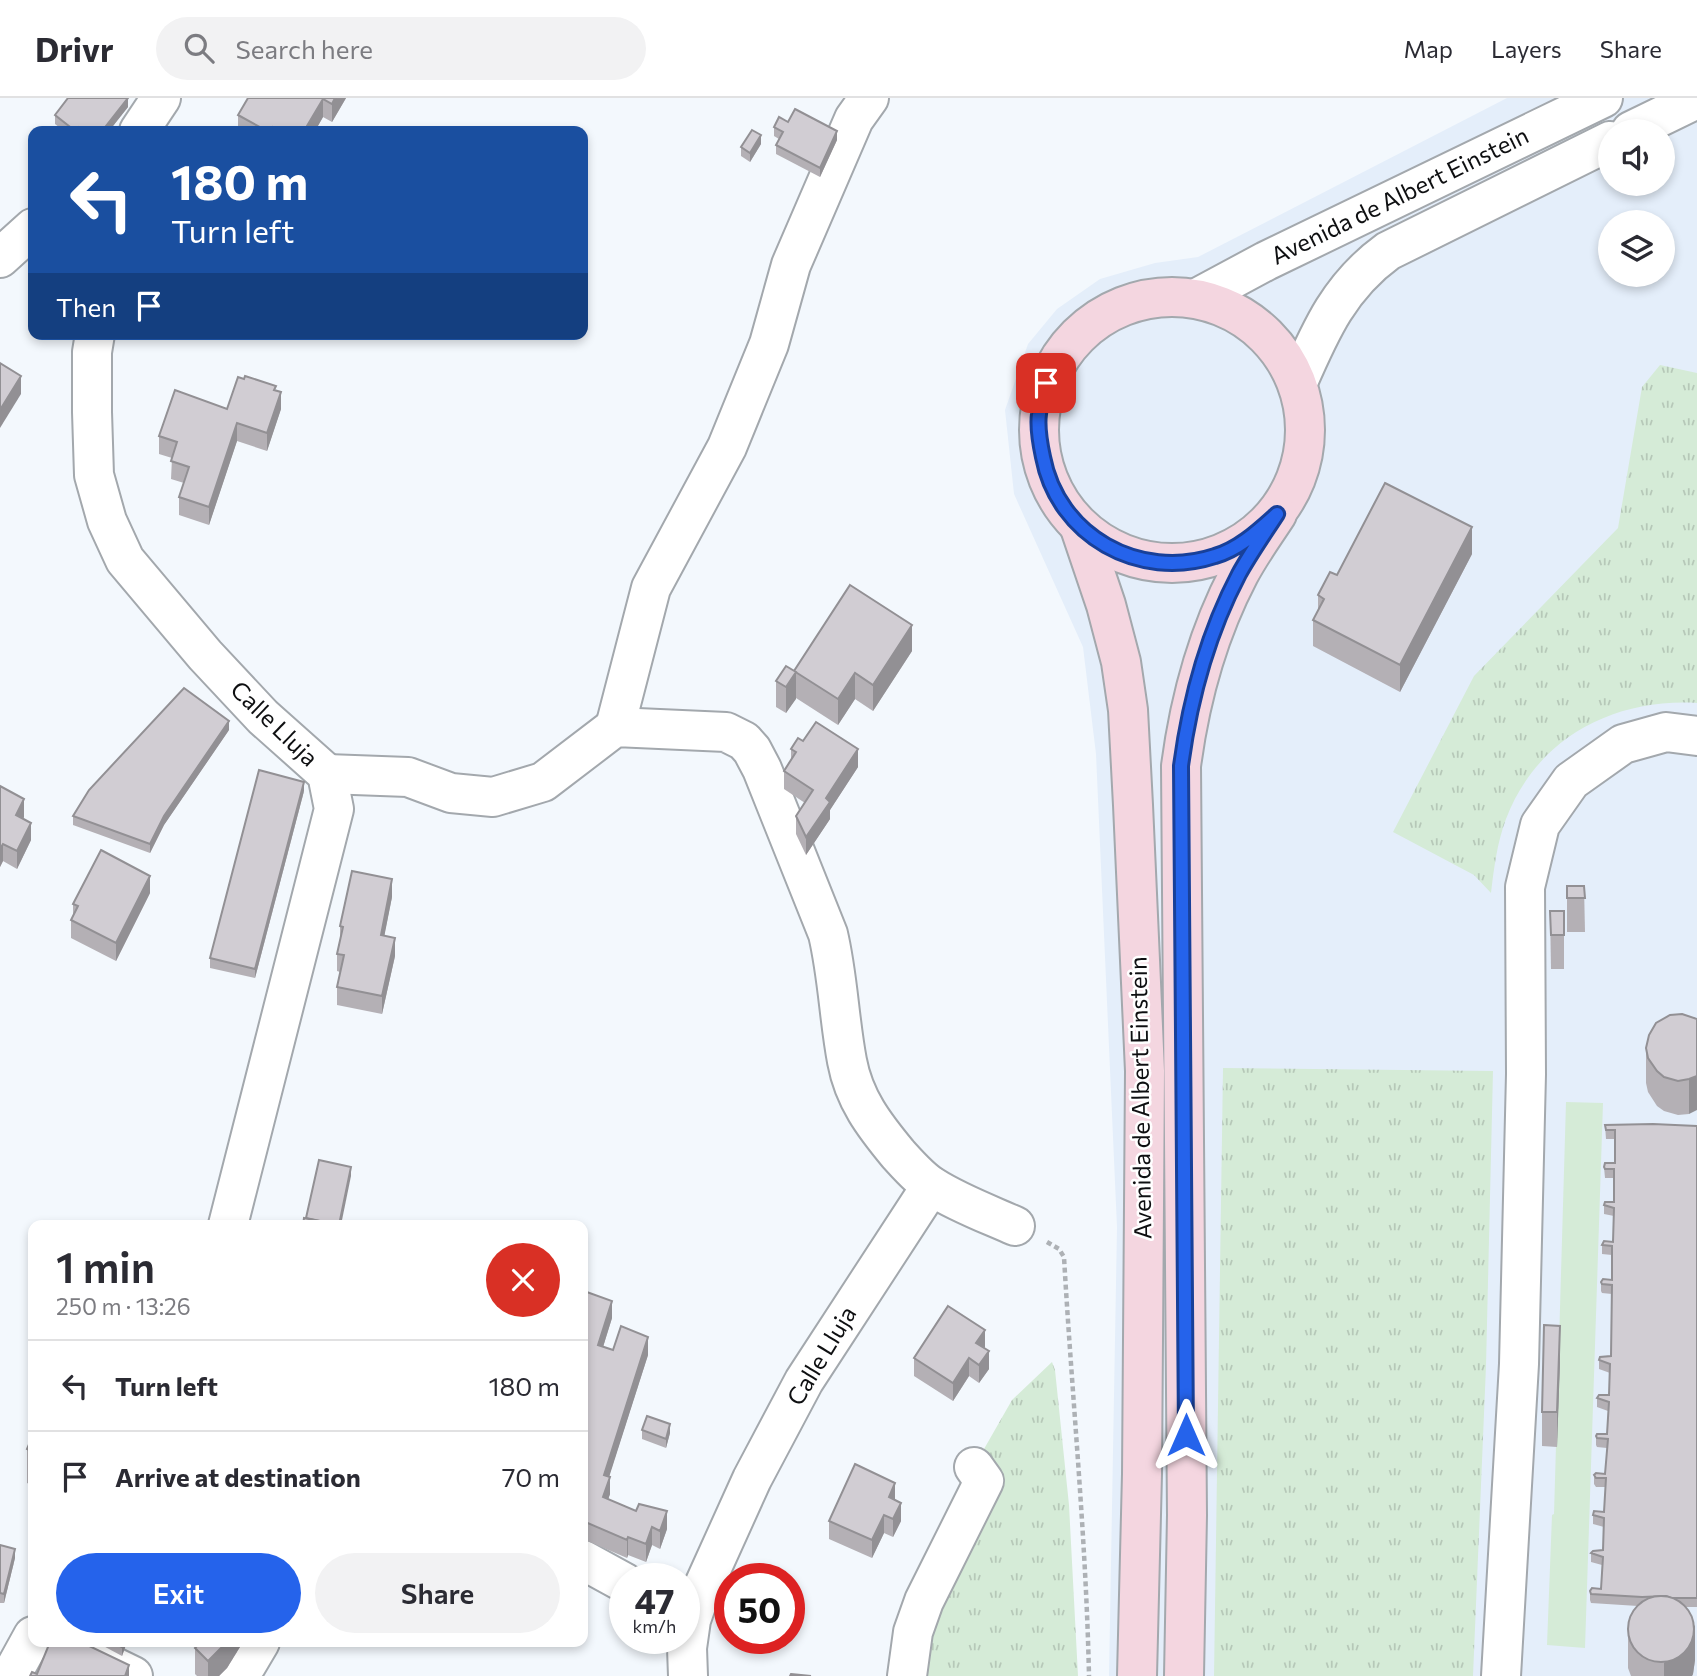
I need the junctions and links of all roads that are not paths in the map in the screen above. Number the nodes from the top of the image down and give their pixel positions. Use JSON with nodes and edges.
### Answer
{"nodes":[{"id":1,"x":161,"y":98,"type":"edge"},
{"id":2,"x":869,"y":98,"type":"edge"},
{"id":3,"x":1603,"y":98,"type":"edge"},
{"id":4,"x":1697,"y":99,"type":"edge"},
{"id":5,"x":1656,"y":119,"type":"edge"},
{"id":6,"x":142,"y":126,"type":"edge"},
{"id":7,"x":1598,"y":147,"type":"edge"},
{"id":8,"x":28,"y":233,"type":"edge"},
{"id":9,"x":0,"y":258,"type":"edge"},
{"id":10,"x":1199,"y":297,"type":"junction"},
{"id":11,"x":94,"y":340,"type":"edge"},
{"id":12,"x":1298,"y":382,"type":"junction"},
{"id":13,"x":1277,"y":514,"type":"junction"},
{"id":14,"x":1080,"y":528,"type":"junction"},
{"id":15,"x":615,"y":727,"type":"junction"},
{"id":16,"x":1697,"y":736,"type":"edge"},
{"id":17,"x":327,"y":774,"type":"junction"},
{"id":18,"x":931,"y":1186,"type":"junction"},
{"id":19,"x":229,"y":1220,"type":"edge"},
{"id":20,"x":1015,"y":1226,"type":"road end"},
{"id":21,"x":974,"y":1467,"type":"dead end"},
{"id":22,"x":588,"y":1563,"type":"edge"},
{"id":23,"x":609,"y":1574,"type":"edge"},
{"id":24,"x":700,"y":1594,"type":"edge"},
{"id":25,"x":28,"y":1645,"type":"edge"},
{"id":26,"x":73,"y":1647,"type":"edge"},
{"id":27,"x":257,"y":1647,"type":"edge"},
{"id":28,"x":687,"y":1654,"type":"edge"},
{"id":29,"x":11,"y":1676,"type":"edge"},
{"id":30,"x":132,"y":1676,"type":"edge"},
{"id":31,"x":237,"y":1676,"type":"edge"},
{"id":32,"x":688,"y":1676,"type":"edge"},
{"id":33,"x":907,"y":1676,"type":"edge"},
{"id":34,"x":1136,"y":1676,"type":"edge"},
{"id":35,"x":1184,"y":1676,"type":"edge"},
{"id":36,"x":1500,"y":1676,"type":"edge"}],
"edges":[{"from":1,"to":6,"type":"street"},
{"from":2,"to":15,"type":"street"},
{"from":3,"to":10,"type":"street","name":"Avenida de Albert Einstein"},
{"from":4,"to":5,"type":"street"},
{"from":7,"to":12,"type":"street","name":"Avenida de Albert Einstein"},
{"from":8,"to":9,"type":"street"},
{"from":10,"to":12,"type":"main road"},
{"from":10,"to":14,"type":"main road"},
{"from":11,"to":17,"type":"street","name":"Calle Lluja"},
{"from":12,"to":13,"type":"main road","name":"Avenida de Albert Einstein"},
{"from":13,"to":14,"type":"main road"},
{"from":13,"to":35,"type":"main road","name":"Avenida de Albert Einstein"},
{"from":14,"to":34,"type":"main road","name":"Avenida de Albert Einstein"},
{"from":15,"to":17,"type":"street"},
{"from":15,"to":18,"type":"street"},
{"from":16,"to":36,"type":"street"},
{"from":17,"to":19,"type":"street","name":"Calle Lluja"},
{"from":18,"to":20,"type":"street"},
{"from":18,"to":24,"type":"street","name":"Calle Lluja"},
{"from":21,"to":33,"type":"street"},
{"from":22,"to":23,"type":"street"},
{"from":25,"to":29,"type":"street"},
{"from":26,"to":30,"type":"street"},
{"from":27,"to":31,"type":"street"},
{"from":28,"to":32,"type":"street","name":"Calle Lluja"}]}
